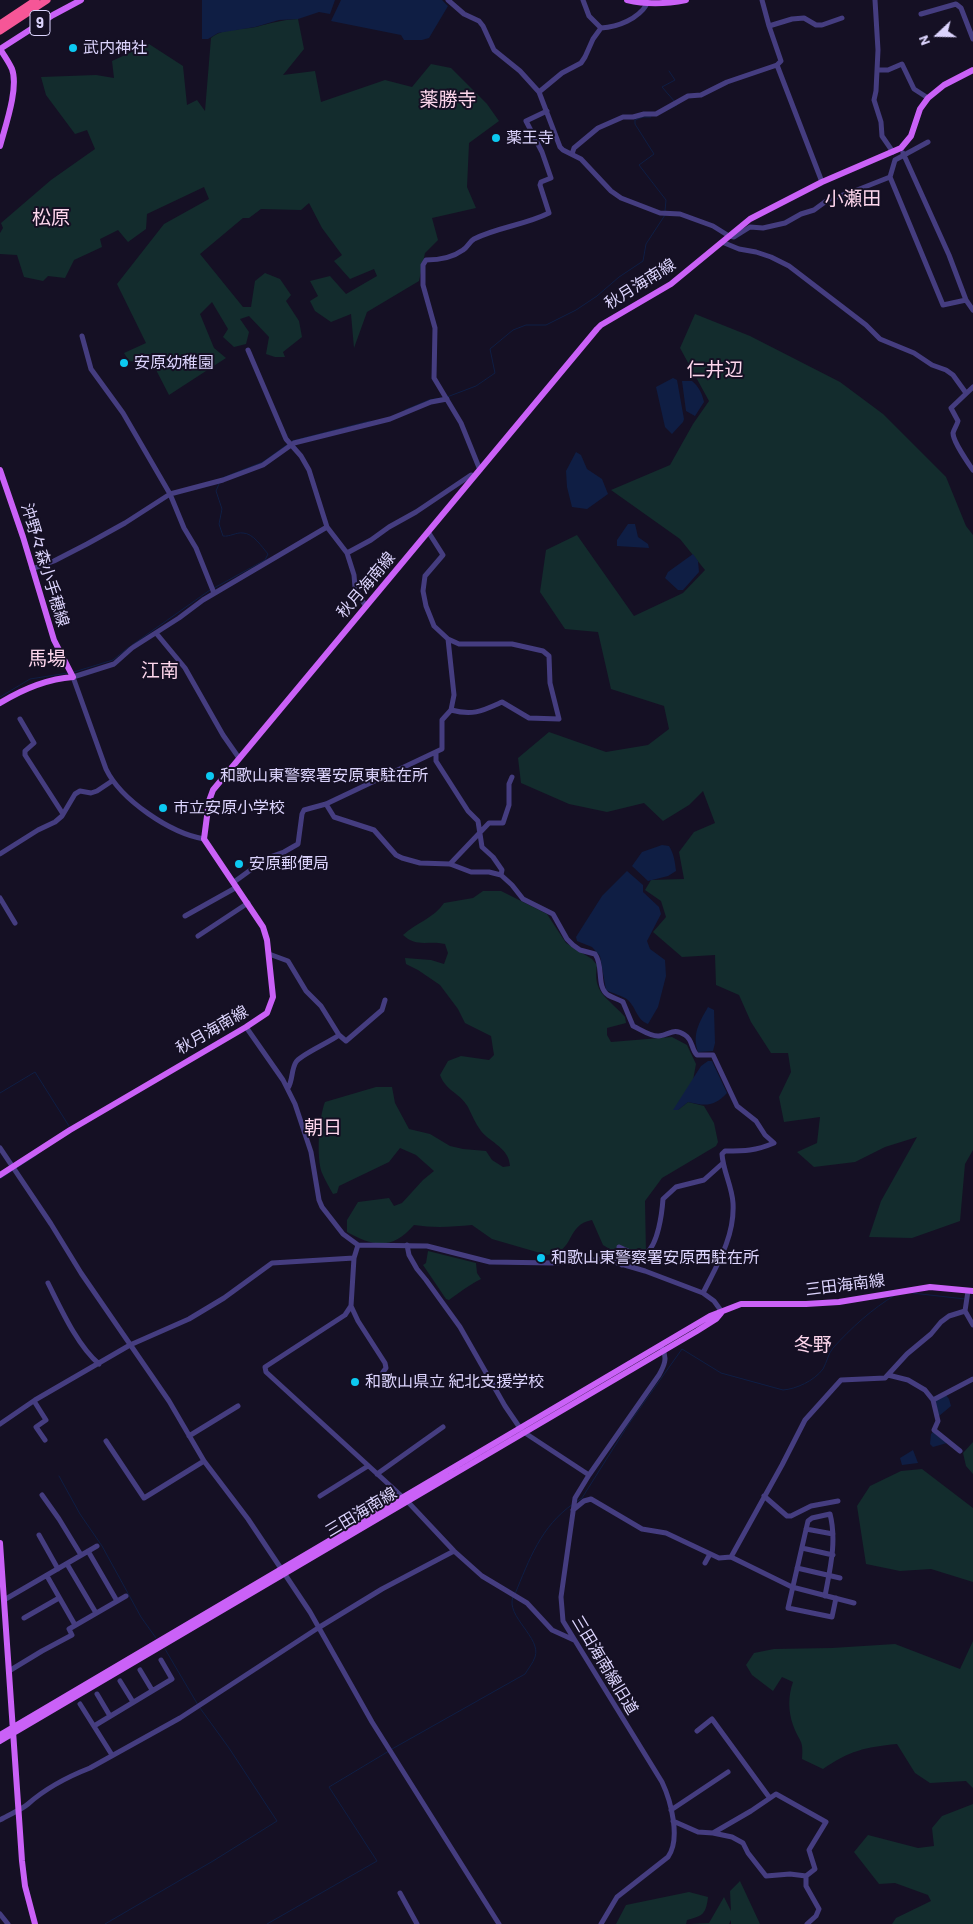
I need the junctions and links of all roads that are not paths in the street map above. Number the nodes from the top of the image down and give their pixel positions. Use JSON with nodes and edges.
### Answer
{"nodes":[{"id":1,"x":36,"y":0,"type":"edge"},
{"id":2,"x":47,"y":0,"type":"edge"},
{"id":3,"x":81,"y":0,"type":"edge"},
{"id":4,"x":448,"y":0,"type":"edge"},
{"id":5,"x":583,"y":0,"type":"edge"},
{"id":6,"x":628,"y":0,"type":"edge"},
{"id":7,"x":686,"y":0,"type":"edge"},
{"id":8,"x":762,"y":0,"type":"edge"},
{"id":9,"x":875,"y":0,"type":"edge"},
{"id":10,"x":647,"y":4,"type":"junction"},
{"id":11,"x":921,"y":14,"type":"dead end"},
{"id":12,"x":842,"y":18,"type":"dead end"},
{"id":13,"x":0,"y":24,"type":"edge"},
{"id":14,"x":769,"y":26,"type":"junction"},
{"id":15,"x":601,"y":28,"type":"junction"},
{"id":16,"x":0,"y":31,"type":"edge"},
{"id":17,"x":973,"y":39,"type":"edge"},
{"id":18,"x":0,"y":49,"type":"edge"},
{"id":19,"x":777,"y":65,"type":"junction"},
{"id":20,"x":877,"y":70,"type":"junction"},
{"id":21,"x":973,"y":70,"type":"edge"},
{"id":22,"x":539,"y":92,"type":"junction"},
{"id":23,"x":928,"y":98,"type":"junction"},
{"id":24,"x":547,"y":111,"type":"junction"},
{"id":25,"x":928,"y":142,"type":"dead end"},
{"id":26,"x":0,"y":146,"type":"edge"},
{"id":27,"x":893,"y":152,"type":"junction"},
{"id":28,"x":902,"y":152,"type":"junction"},
{"id":29,"x":572,"y":154,"type":"junction"},
{"id":30,"x":890,"y":176,"type":"junction"},
{"id":31,"x":822,"y":182,"type":"junction"},
{"id":32,"x":729,"y":236,"type":"junction"},
{"id":33,"x":722,"y":242,"type":"junction"},
{"id":34,"x":966,"y":300,"type":"junction"},
{"id":35,"x":973,"y":310,"type":"edge"},
{"id":36,"x":82,"y":336,"type":"dead end"},
{"id":37,"x":248,"y":350,"type":"dead end"},
{"id":38,"x":973,"y":387,"type":"edge"},
{"id":39,"x":966,"y":393,"type":"junction"},
{"id":40,"x":447,"y":399,"type":"junction"},
{"id":41,"x":291,"y":445,"type":"junction"},
{"id":42,"x":0,"y":470,"type":"edge"},
{"id":43,"x":480,"y":470,"type":"junction"},
{"id":44,"x":973,"y":470,"type":"edge"},
{"id":45,"x":475,"y":476,"type":"junction"},
{"id":46,"x":2,"y":479,"type":"edge"},
{"id":47,"x":170,"y":494,"type":"junction"},
{"id":48,"x":327,"y":527,"type":"junction"},
{"id":49,"x":429,"y":532,"type":"junction"},
{"id":50,"x":347,"y":552,"type":"junction"},
{"id":51,"x":32,"y":569,"type":"junction"},
{"id":52,"x":214,"y":594,"type":"junction"},
{"id":53,"x":366,"y":606,"type":"junction"},
{"id":54,"x":156,"y":633,"type":"junction"},
{"id":55,"x":448,"y":639,"type":"junction"},
{"id":56,"x":73,"y":677,"type":"junction"},
{"id":57,"x":0,"y":703,"type":"edge"},
{"id":58,"x":451,"y":710,"type":"junction"},
{"id":59,"x":20,"y":719,"type":"dead end"},
{"id":60,"x":436,"y":752,"type":"junction"},
{"id":61,"x":239,"y":758,"type":"junction"},
{"id":62,"x":512,"y":777,"type":"dead end"},
{"id":63,"x":112,"y":781,"type":"junction"},
{"id":64,"x":326,"y":804,"type":"junction"},
{"id":65,"x":63,"y":814,"type":"junction"},
{"id":66,"x":481,"y":833,"type":"junction"},
{"id":67,"x":204,"y":838,"type":"junction"},
{"id":68,"x":0,"y":854,"type":"edge"},
{"id":69,"x":450,"y":864,"type":"junction"},
{"id":70,"x":501,"y":875,"type":"junction"},
{"id":71,"x":236,"y":884,"type":"junction"},
{"id":72,"x":0,"y":898,"type":"edge"},
{"id":73,"x":248,"y":903,"type":"junction"},
{"id":74,"x":185,"y":916,"type":"dead end"},
{"id":75,"x":15,"y":923,"type":"dead end"},
{"id":76,"x":198,"y":936,"type":"dead end"},
{"id":77,"x":269,"y":954,"type":"junction"},
{"id":78,"x":385,"y":1000,"type":"dead end"},
{"id":79,"x":246,"y":1027,"type":"junction"},
{"id":80,"x":339,"y":1035,"type":"junction"},
{"id":81,"x":288,"y":1088,"type":"junction"},
{"id":82,"x":0,"y":1148,"type":"edge"},
{"id":83,"x":723,"y":1162,"type":"junction"},
{"id":84,"x":12,"y":1167,"type":"junction"},
{"id":85,"x":0,"y":1176,"type":"edge"},
{"id":86,"x":358,"y":1245,"type":"junction"},
{"id":87,"x":407,"y":1245,"type":"junction"},
{"id":88,"x":354,"y":1258,"type":"junction"},
{"id":89,"x":622,"y":1265,"type":"junction"},
{"id":90,"x":48,"y":1284,"type":"dead end"},
{"id":91,"x":971,"y":1291,"type":"edge"},
{"id":92,"x":703,"y":1293,"type":"junction"},
{"id":93,"x":351,"y":1306,"type":"junction"},
{"id":94,"x":965,"y":1311,"type":"junction"},
{"id":95,"x":722,"y":1312,"type":"junction"},
{"id":96,"x":973,"y":1325,"type":"edge"},
{"id":97,"x":130,"y":1345,"type":"junction"},
{"id":98,"x":662,"y":1348,"type":"junction"},
{"id":99,"x":99,"y":1364,"type":"junction"},
{"id":100,"x":383,"y":1372,"type":"dead end"},
{"id":101,"x":888,"y":1375,"type":"junction"},
{"id":102,"x":973,"y":1379,"type":"edge"},
{"id":103,"x":932,"y":1400,"type":"junction"},
{"id":104,"x":34,"y":1401,"type":"junction"},
{"id":105,"x":238,"y":1406,"type":"dead end"},
{"id":106,"x":0,"y":1424,"type":"edge"},
{"id":107,"x":443,"y":1428,"type":"dead end"},
{"id":108,"x":522,"y":1429,"type":"junction"},
{"id":109,"x":189,"y":1436,"type":"junction"},
{"id":110,"x":45,"y":1440,"type":"dead end"},
{"id":111,"x":106,"y":1441,"type":"dead end"},
{"id":112,"x":960,"y":1451,"type":"dead end"},
{"id":113,"x":204,"y":1460,"type":"junction"},
{"id":114,"x":368,"y":1466,"type":"junction"},
{"id":115,"x":377,"y":1474,"type":"junction"},
{"id":116,"x":589,"y":1475,"type":"junction"},
{"id":117,"x":42,"y":1495,"type":"dead end"},
{"id":118,"x":320,"y":1496,"type":"dead end"},
{"id":119,"x":764,"y":1496,"type":"junction"},
{"id":120,"x":404,"y":1499,"type":"junction"},
{"id":121,"x":838,"y":1501,"type":"dead end"},
{"id":122,"x":573,"y":1508,"type":"junction"},
{"id":123,"x":806,"y":1529,"type":"junction"},
{"id":124,"x":833,"y":1534,"type":"junction"},
{"id":125,"x":39,"y":1535,"type":"dead end"},
{"id":126,"x":0,"y":1543,"type":"edge"},
{"id":127,"x":97,"y":1546,"type":"dead end"},
{"id":128,"x":802,"y":1548,"type":"junction"},
{"id":129,"x":454,"y":1551,"type":"junction"},
{"id":130,"x":88,"y":1552,"type":"junction"},
{"id":131,"x":710,"y":1554,"type":"junction"},
{"id":132,"x":81,"y":1555,"type":"junction"},
{"id":133,"x":833,"y":1555,"type":"junction"},
{"id":134,"x":731,"y":1557,"type":"junction"},
{"id":135,"x":705,"y":1563,"type":"dead end"},
{"id":136,"x":67,"y":1564,"type":"junction"},
{"id":137,"x":797,"y":1568,"type":"junction"},
{"id":138,"x":58,"y":1569,"type":"junction"},
{"id":139,"x":282,"y":1571,"type":"junction"},
{"id":140,"x":829,"y":1575,"type":"junction"},
{"id":141,"x":47,"y":1576,"type":"junction"},
{"id":142,"x":840,"y":1578,"type":"dead end"},
{"id":143,"x":792,"y":1587,"type":"junction"},
{"id":144,"x":126,"y":1596,"type":"dead end"},
{"id":145,"x":825,"y":1596,"type":"junction"},
{"id":146,"x":59,"y":1598,"type":"junction"},
{"id":147,"x":836,"y":1598,"type":"junction"},
{"id":148,"x":4,"y":1600,"type":"junction"},
{"id":149,"x":116,"y":1601,"type":"junction"},
{"id":150,"x":854,"y":1603,"type":"dead end"},
{"id":151,"x":96,"y":1613,"type":"junction"},
{"id":152,"x":24,"y":1618,"type":"dead end"},
{"id":153,"x":75,"y":1625,"type":"junction"},
{"id":154,"x":318,"y":1628,"type":"junction"},
{"id":155,"x":574,"y":1640,"type":"junction"},
{"id":156,"x":161,"y":1660,"type":"dead end"},
{"id":157,"x":140,"y":1670,"type":"dead end"},
{"id":158,"x":9,"y":1671,"type":"junction"},
{"id":159,"x":120,"y":1681,"type":"dead end"},
{"id":160,"x":152,"y":1690,"type":"junction"},
{"id":161,"x":97,"y":1694,"type":"dead end"},
{"id":162,"x":132,"y":1702,"type":"junction"},
{"id":163,"x":80,"y":1704,"type":"dead end"},
{"id":164,"x":110,"y":1716,"type":"junction"},
{"id":165,"x":94,"y":1726,"type":"junction"},
{"id":166,"x":697,"y":1730,"type":"dead end"},
{"id":167,"x":12,"y":1731,"type":"junction"},
{"id":168,"x":0,"y":1735,"type":"edge"},
{"id":169,"x":0,"y":1741,"type":"edge"},
{"id":170,"x":112,"y":1755,"type":"junction"},
{"id":171,"x":728,"y":1772,"type":"dead end"},
{"id":172,"x":769,"y":1797,"type":"junction"},
{"id":173,"x":18,"y":1809,"type":"junction"},
{"id":174,"x":671,"y":1810,"type":"junction"},
{"id":175,"x":0,"y":1820,"type":"edge"},
{"id":176,"x":673,"y":1821,"type":"junction"},
{"id":177,"x":713,"y":1833,"type":"junction"},
{"id":178,"x":806,"y":1876,"type":"junction"},
{"id":179,"x":400,"y":1893,"type":"dead end"},
{"id":180,"x":0,"y":1914,"type":"edge"},
{"id":181,"x":8,"y":1924,"type":"edge"},
{"id":182,"x":36,"y":1924,"type":"edge"},
{"id":183,"x":417,"y":1924,"type":"edge"},
{"id":184,"x":499,"y":1924,"type":"edge"},
{"id":185,"x":601,"y":1924,"type":"edge"},
{"id":186,"x":807,"y":1924,"type":"edge"}],
"edges":[{"from":1,"to":13,"type":"highway"},
{"from":2,"to":16,"type":"highway"},
{"from":3,"to":18,"type":"main road","number":"9"},
{"from":4,"to":22,"type":"street"},
{"from":5,"to":15,"type":"street"},
{"from":6,"to":10,"type":"main road"},
{"from":7,"to":10,"type":"main road"},
{"from":8,"to":14,"type":"street"},
{"from":9,"to":20,"type":"street"},
{"from":10,"to":15,"type":"street"},
{"from":11,"to":17,"type":"street"},
{"from":12,"to":14,"type":"street"},
{"from":14,"to":19,"type":"street"},
{"from":15,"to":22,"type":"street"},
{"from":18,"to":26,"type":"main road"},
{"from":19,"to":29,"type":"street"},
{"from":19,"to":31,"type":"street"},
{"from":20,"to":23,"type":"street"},
{"from":20,"to":27,"type":"street"},
{"from":21,"to":23,"type":"main road"},
{"from":22,"to":24,"type":"street"},
{"from":23,"to":28,"type":"main road"},
{"from":24,"to":29,"type":"street"},
{"from":24,"to":40,"type":"street"},
{"from":25,"to":28,"type":"street"},
{"from":27,"to":28,"type":"main road","name":"秋月海南線"},
{"from":27,"to":31,"type":"main road","name":"秋月海南線"},
{"from":28,"to":30,"type":"street"},
{"from":28,"to":34,"type":"street"},
{"from":29,"to":32,"type":"street"},
{"from":30,"to":32,"type":"street"},
{"from":30,"to":34,"type":"street"},
{"from":31,"to":32,"type":"main road","name":"秋月海南線"},
{"from":32,"to":33,"type":"main road","name":"秋月海南線"},
{"from":33,"to":39,"type":"street"},
{"from":33,"to":43,"type":"main road","name":"秋月海南線"},
{"from":34,"to":35,"type":"street"},
{"from":36,"to":47,"type":"street"},
{"from":37,"to":41,"type":"street"},
{"from":38,"to":39,"type":"street"},
{"from":39,"to":44,"type":"street"},
{"from":40,"to":41,"type":"street"},
{"from":40,"to":43,"type":"street"},
{"from":41,"to":47,"type":"street"},
{"from":41,"to":48,"type":"street"},
{"from":42,"to":46,"type":"main road","name":"沖野々森小手穂線"},
{"from":43,"to":45,"type":"main road","name":"秋月海南線"},
{"from":45,"to":49,"type":"main road","name":"秋月海南線"},
{"from":45,"to":50,"type":"street"},
{"from":46,"to":51,"type":"main road","name":"沖野々森小手穂線"},
{"from":47,"to":51,"type":"street"},
{"from":47,"to":52,"type":"street"},
{"from":48,"to":50,"type":"street"},
{"from":48,"to":52,"type":"street"},
{"from":49,"to":53,"type":"main road","name":"秋月海南線"},
{"from":49,"to":55,"type":"street"},
{"from":50,"to":53,"type":"street"},
{"from":51,"to":56,"type":"main road","name":"沖野々森小手穂線"},
{"from":52,"to":54,"type":"street"},
{"from":53,"to":61,"type":"main road","name":"秋月海南線"},
{"from":54,"to":56,"type":"street"},
{"from":54,"to":61,"type":"street"},
{"from":55,"to":58,"type":"street"},
{"from":55,"to":58,"type":"street"},
{"from":56,"to":57,"type":"main road"},
{"from":56,"to":63,"type":"street"},
{"from":58,"to":60,"type":"street"},
{"from":59,"to":65,"type":"street"},
{"from":60,"to":64,"type":"street"},
{"from":60,"to":66,"type":"street"},
{"from":61,"to":67,"type":"main road","name":"秋月海南線"},
{"from":62,"to":66,"type":"street"},
{"from":63,"to":65,"type":"street"},
{"from":63,"to":67,"type":"street"},
{"from":64,"to":69,"type":"street"},
{"from":64,"to":71,"type":"street"},
{"from":65,"to":68,"type":"street"},
{"from":66,"to":69,"type":"street"},
{"from":66,"to":70,"type":"street"},
{"from":67,"to":71,"type":"main road","name":"秋月海南線"},
{"from":69,"to":70,"type":"street"},
{"from":70,"to":83,"type":"street"},
{"from":71,"to":73,"type":"main road","name":"秋月海南線"},
{"from":71,"to":74,"type":"street"},
{"from":72,"to":75,"type":"street"},
{"from":73,"to":76,"type":"street"},
{"from":73,"to":77,"type":"main road","name":"秋月海南線"},
{"from":77,"to":79,"type":"main road","name":"秋月海南線"},
{"from":77,"to":80,"type":"street"},
{"from":78,"to":80,"type":"street"},
{"from":79,"to":81,"type":"street"},
{"from":79,"to":84,"type":"main road","name":"秋月海南線"},
{"from":80,"to":81,"type":"street"},
{"from":81,"to":86,"type":"street"},
{"from":82,"to":84,"type":"street"},
{"from":83,"to":89,"type":"street"},
{"from":83,"to":92,"type":"street"},
{"from":84,"to":85,"type":"main road","name":"秋月海南線"},
{"from":84,"to":97,"type":"street"},
{"from":86,"to":87,"type":"street"},
{"from":86,"to":88,"type":"street"},
{"from":87,"to":89,"type":"street"},
{"from":87,"to":108,"type":"street"},
{"from":88,"to":93,"type":"street"},
{"from":88,"to":97,"type":"street"},
{"from":89,"to":92,"type":"street"},
{"from":90,"to":99,"type":"street"},
{"from":91,"to":94,"type":"street"},
{"from":91,"to":95,"type":"main road","name":"三田海南線"},
{"from":92,"to":95,"type":"street"},
{"from":93,"to":100,"type":"street"},
{"from":93,"to":114,"type":"street"},
{"from":94,"to":96,"type":"street"},
{"from":94,"to":101,"type":"street"},
{"from":95,"to":98,"type":"main road","name":"三田海南線"},
{"from":97,"to":99,"type":"street"},
{"from":97,"to":109,"type":"street"},
{"from":98,"to":108,"type":"main road","name":"三田海南線"},
{"from":98,"to":116,"type":"street","name":"三田海南線旧道"},
{"from":99,"to":104,"type":"street"},
{"from":101,"to":103,"type":"street"},
{"from":101,"to":119,"type":"street"},
{"from":102,"to":103,"type":"street"},
{"from":103,"to":112,"type":"street"},
{"from":104,"to":106,"type":"street"},
{"from":104,"to":110,"type":"street"},
{"from":105,"to":109,"type":"street"},
{"from":107,"to":115,"type":"street"},
{"from":108,"to":116,"type":"street"},
{"from":108,"to":120,"type":"main road","name":"三田海南線"},
{"from":109,"to":113,"type":"street"},
{"from":111,"to":113,"type":"street"},
{"from":113,"to":139,"type":"street"},
{"from":114,"to":115,"type":"street"},
{"from":114,"to":118,"type":"street"},
{"from":115,"to":120,"type":"street"},
{"from":116,"to":122,"type":"street","name":"三田海南線旧道"},
{"from":117,"to":132,"type":"street"},
{"from":119,"to":121,"type":"street"},
{"from":119,"to":134,"type":"street"},
{"from":120,"to":129,"type":"street"},
{"from":120,"to":139,"type":"main road","name":"三田海南線"},
{"from":122,"to":131,"type":"street"},
{"from":122,"to":155,"type":"street","name":"三田海南線旧道"},
{"from":123,"to":124,"type":"street"},
{"from":123,"to":124,"type":"street"},
{"from":123,"to":128,"type":"street"},
{"from":124,"to":133,"type":"street"},
{"from":125,"to":138,"type":"street"},
{"from":126,"to":148,"type":"main road"},
{"from":127,"to":130,"type":"street"},
{"from":128,"to":133,"type":"street"},
{"from":128,"to":137,"type":"street"},
{"from":129,"to":154,"type":"street"},
{"from":129,"to":155,"type":"street"},
{"from":130,"to":132,"type":"street"},
{"from":130,"to":149,"type":"street"},
{"from":131,"to":134,"type":"street"},
{"from":131,"to":135,"type":"street"},
{"from":132,"to":136,"type":"street"},
{"from":133,"to":140,"type":"street"},
{"from":134,"to":143,"type":"street"},
{"from":136,"to":138,"type":"street"},
{"from":136,"to":151,"type":"street"},
{"from":137,"to":140,"type":"street"},
{"from":137,"to":143,"type":"street"},
{"from":138,"to":141,"type":"street"},
{"from":139,"to":154,"type":"street"},
{"from":139,"to":167,"type":"main road","name":"三田海南線"},
{"from":140,"to":142,"type":"street"},
{"from":140,"to":145,"type":"street"},
{"from":141,"to":146,"type":"street"},
{"from":141,"to":148,"type":"street"},
{"from":143,"to":145,"type":"street"},
{"from":143,"to":147,"type":"street"},
{"from":144,"to":149,"type":"street"},
{"from":145,"to":147,"type":"street"},
{"from":146,"to":152,"type":"street"},
{"from":146,"to":153,"type":"street"},
{"from":147,"to":150,"type":"street"},
{"from":148,"to":158,"type":"main road"},
{"from":149,"to":151,"type":"street"},
{"from":151,"to":153,"type":"street"},
{"from":153,"to":158,"type":"street"},
{"from":154,"to":170,"type":"street"},
{"from":154,"to":184,"type":"street"},
{"from":155,"to":174,"type":"street","name":"三田海南線旧道"},
{"from":156,"to":160,"type":"street"},
{"from":157,"to":160,"type":"street"},
{"from":158,"to":167,"type":"main road"},
{"from":159,"to":162,"type":"street"},
{"from":160,"to":162,"type":"street"},
{"from":161,"to":164,"type":"street"},
{"from":162,"to":164,"type":"street"},
{"from":163,"to":165,"type":"street"},
{"from":164,"to":165,"type":"street"},
{"from":165,"to":170,"type":"street"},
{"from":166,"to":172,"type":"street"},
{"from":167,"to":168,"type":"main road"},
{"from":167,"to":169,"type":"main road"},
{"from":167,"to":173,"type":"main road"},
{"from":170,"to":173,"type":"street"},
{"from":171,"to":174,"type":"street"},
{"from":172,"to":177,"type":"street"},
{"from":172,"to":178,"type":"street"},
{"from":173,"to":175,"type":"street"},
{"from":173,"to":182,"type":"main road"},
{"from":174,"to":176,"type":"street","name":"三田海南線旧道"},
{"from":176,"to":177,"type":"street"},
{"from":176,"to":185,"type":"street","name":"三田海南線旧道"},
{"from":177,"to":178,"type":"street"},
{"from":178,"to":186,"type":"street"},
{"from":179,"to":183,"type":"street"},
{"from":180,"to":181,"type":"street"}]}
